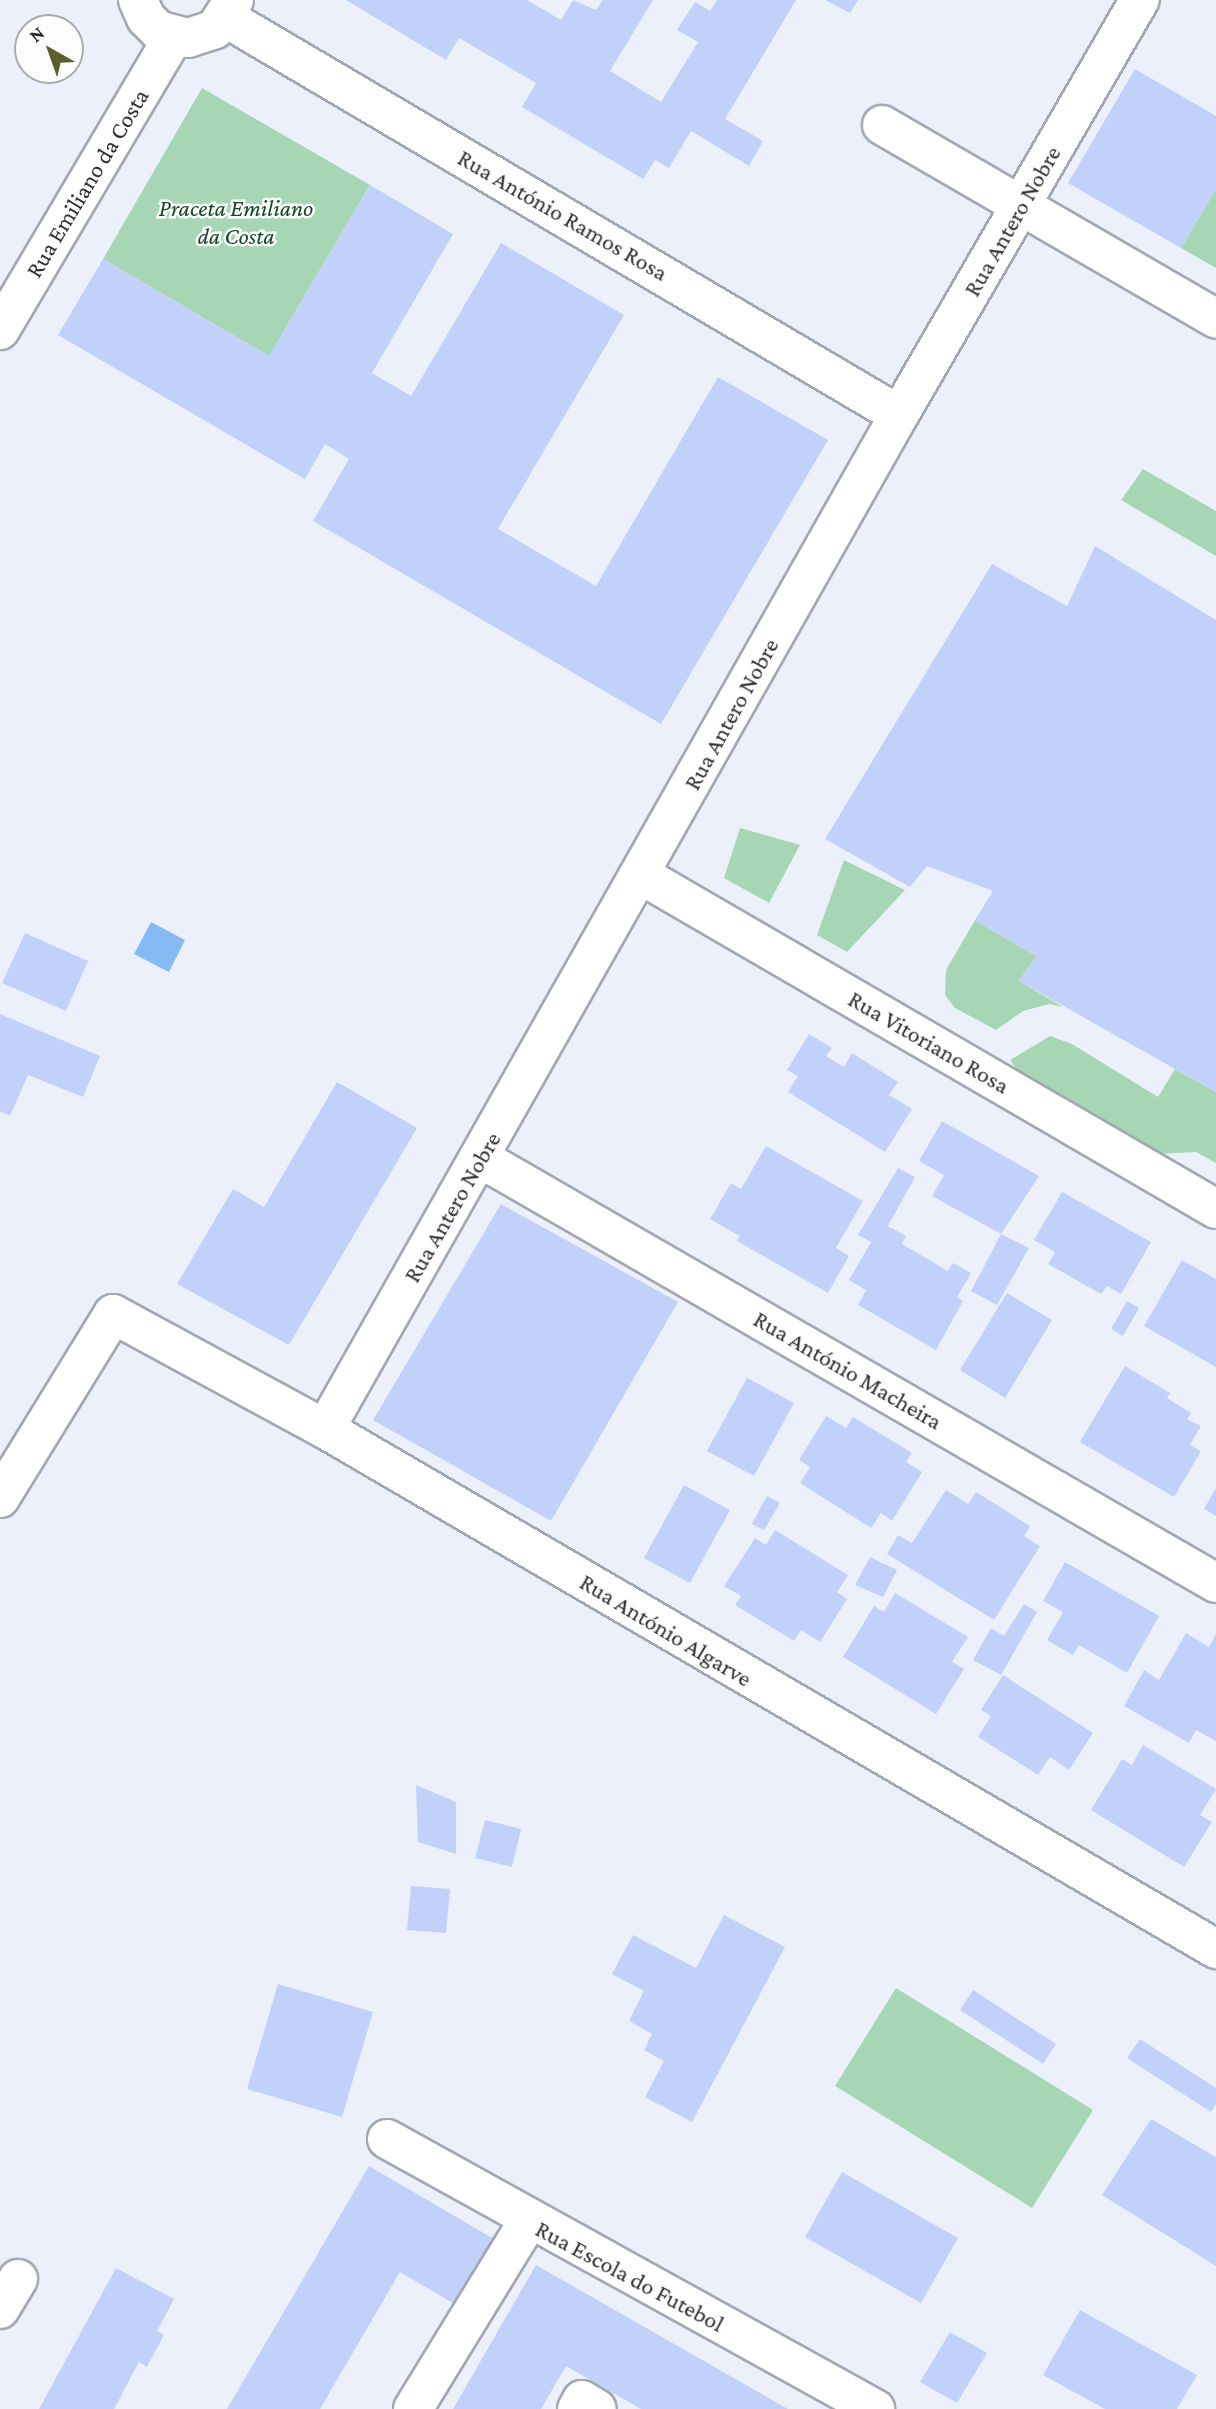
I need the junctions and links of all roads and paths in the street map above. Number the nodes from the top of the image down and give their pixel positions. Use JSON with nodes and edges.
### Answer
{"nodes":[{"id":1,"x":138,"y":0,"type":"edge"},
{"id":2,"x":1140,"y":0,"type":"edge"},
{"id":3,"x":230,"y":9,"type":"edge"},
{"id":4,"x":173,"y":37,"type":"junction"},
{"id":5,"x":882,"y":125,"type":"dead end"},
{"id":6,"x":1021,"y":206,"type":"junction"},
{"id":7,"x":1216,"y":319,"type":"edge"},
{"id":8,"x":0,"y":330,"type":"edge"},
{"id":9,"x":899,"y":415,"type":"junction"},
{"id":10,"x":641,"y":875,"type":"junction"},
{"id":11,"x":481,"y":1158,"type":"junction"},
{"id":12,"x":1216,"y":1209,"type":"edge"},
{"id":13,"x":325,"y":1429,"type":"junction"},
{"id":14,"x":0,"y":1498,"type":"edge"},
{"id":15,"x":1216,"y":1583,"type":"edge"},
{"id":16,"x":1216,"y":1949,"type":"edge"},
{"id":17,"x":387,"y":2140,"type":"dead end"},
{"id":18,"x":528,"y":2221,"type":"junction"},
{"id":19,"x":413,"y":2409,"type":"edge"},
{"id":20,"x":577,"y":2409,"type":"edge"},
{"id":21,"x":597,"y":2409,"type":"edge"},
{"id":22,"x":875,"y":2409,"type":"edge"}],
"edges":[{"from":1,"to":4,"type":"street"},
{"from":2,"to":6,"type":"street","name":"Rua Antero Nobre"},
{"from":3,"to":4,"type":"street"},
{"from":3,"to":9,"type":"street","name":"Rua António Ramos Rosa"},
{"from":4,"to":8,"type":"street","name":"Rua Emiliano da Costa"},
{"from":5,"to":6,"type":"street"},
{"from":6,"to":7,"type":"street"},
{"from":6,"to":9,"type":"street","name":"Rua Antero Nobre"},
{"from":9,"to":10,"type":"street","name":"Rua Antero Nobre"},
{"from":10,"to":11,"type":"street","name":"Rua Antero Nobre"},
{"from":10,"to":12,"type":"street","name":"Rua Vitoriano Rosa"},
{"from":11,"to":13,"type":"street","name":"Rua Antero Nobre"},
{"from":11,"to":15,"type":"street","name":"Rua António Macheira"},
{"from":13,"to":14,"type":"street","name":"Rua António Algarve"},
{"from":13,"to":16,"type":"street","name":"Rua António Algarve"},
{"from":17,"to":18,"type":"street","name":"Rua Escola do Futebol"},
{"from":18,"to":19,"type":"street"},
{"from":18,"to":22,"type":"street","name":"Rua Escola do Futebol"},
{"from":20,"to":21,"type":"street"}]}
